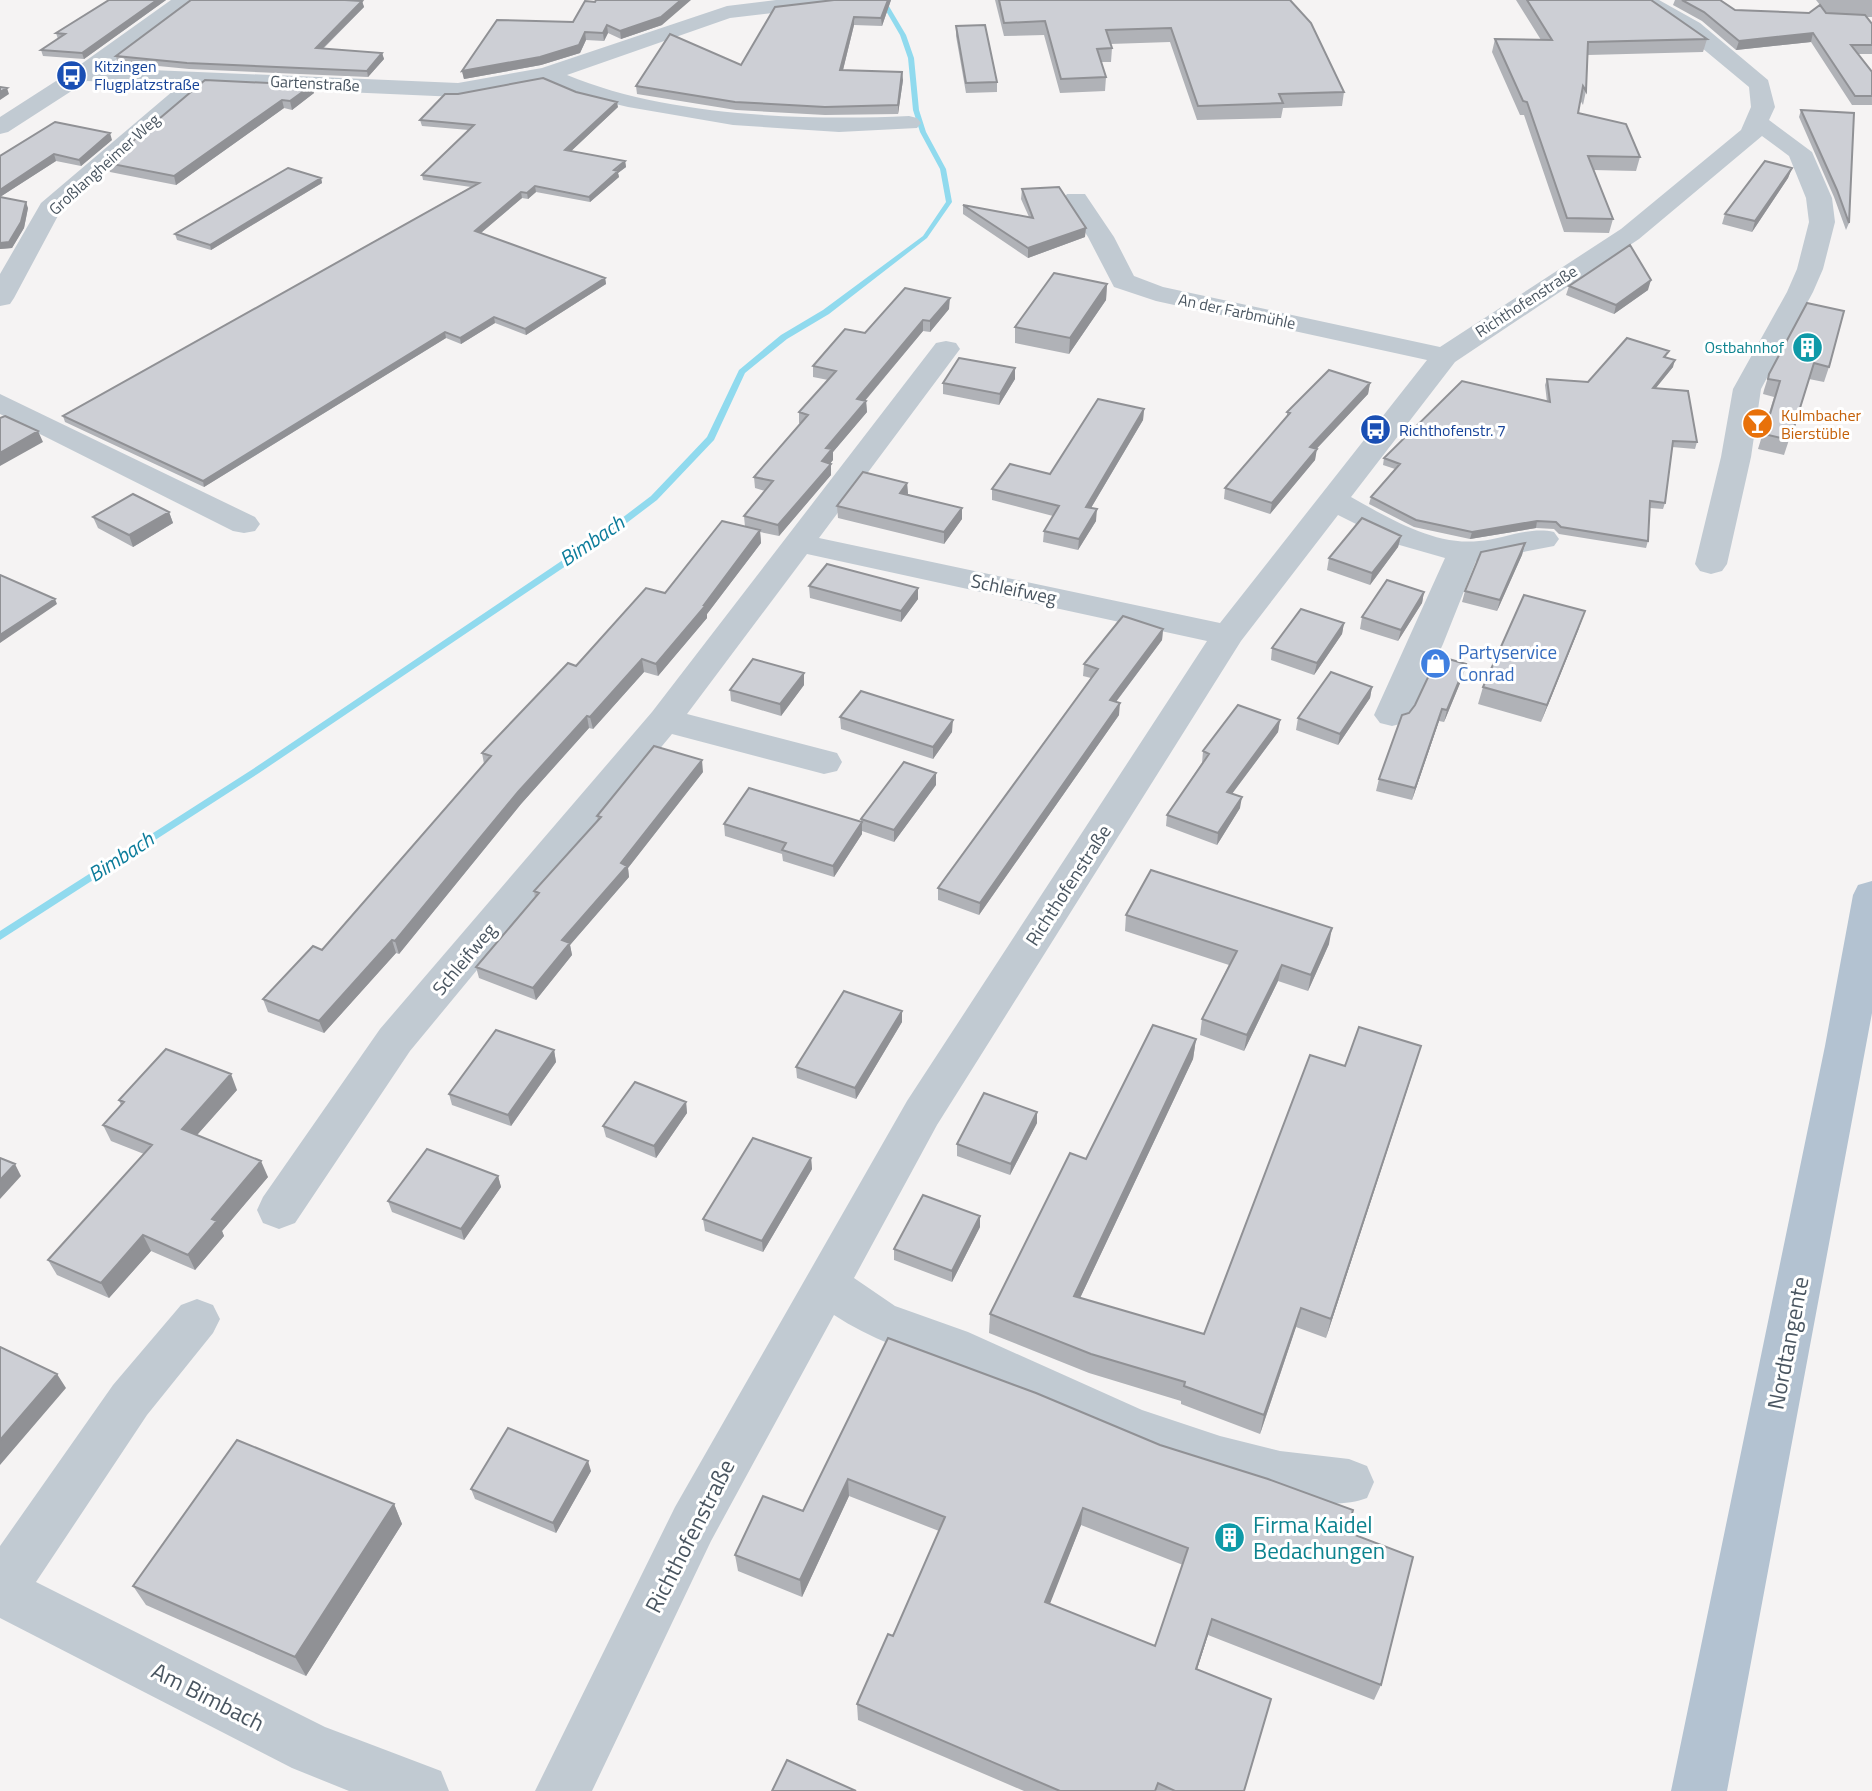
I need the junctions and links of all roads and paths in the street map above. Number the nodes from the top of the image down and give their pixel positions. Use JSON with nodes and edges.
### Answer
{"nodes":[{"id":1,"x":185,"y":0,"type":"edge"},
{"id":2,"x":833,"y":0,"type":"edge"},
{"id":3,"x":1644,"y":0,"type":"edge"},
{"id":4,"x":82,"y":74,"type":"junction"},
{"id":5,"x":547,"y":74,"type":"junction"},
{"id":6,"x":202,"y":78,"type":"junction"},
{"id":7,"x":909,"y":123,"type":"dead end"},
{"id":8,"x":0,"y":127,"type":"edge"},
{"id":9,"x":1754,"y":128,"type":"junction"},
{"id":10,"x":1076,"y":199,"type":"dead end"},
{"id":11,"x":0,"y":298,"type":"edge"},
{"id":12,"x":946,"y":349,"type":"dead end"},
{"id":13,"x":1445,"y":356,"type":"junction"},
{"id":14,"x":0,"y":403,"type":"edge"},
{"id":15,"x":1332,"y":499,"type":"junction"},
{"id":16,"x":244,"y":524,"type":"dead end"},
{"id":17,"x":1543,"y":539,"type":"dead end"},
{"id":18,"x":799,"y":543,"type":"junction"},
{"id":19,"x":1466,"y":550,"type":"junction"},
{"id":20,"x":1711,"y":564,"type":"dead end"},
{"id":21,"x":1228,"y":635,"type":"junction"},
{"id":22,"x":1392,"y":715,"type":"dead end"},
{"id":23,"x":664,"y":720,"type":"junction"},
{"id":24,"x":824,"y":762,"type":"dead end"},
{"id":25,"x":1871,"y":910,"type":"edge"},
{"id":26,"x":279,"y":1210,"type":"dead end"},
{"id":27,"x":826,"y":1285,"type":"junction"},
{"id":28,"x":197,"y":1319,"type":"dead end"},
{"id":29,"x":1349,"y":1482,"type":"dead end"},
{"id":30,"x":0,"y":1591,"type":"edge"},
{"id":31,"x":421,"y":1791,"type":"edge"},
{"id":32,"x":563,"y":1791,"type":"edge"},
{"id":33,"x":1699,"y":1791,"type":"edge"}],
"edges":[{"from":1,"to":4,"type":"street"},
{"from":2,"to":5,"type":"street","name":"Gartenstraße"},
{"from":3,"to":9,"type":"street"},
{"from":4,"to":6,"type":"street","name":"Gartenstraße"},
{"from":4,"to":8,"type":"street"},
{"from":5,"to":6,"type":"street","name":"Gartenstraße"},
{"from":5,"to":7,"type":"street"},
{"from":6,"to":11,"type":"street","name":"Großlangheimer Weg"},
{"from":9,"to":13,"type":"street","name":"Richthofenstraße"},
{"from":9,"to":20,"type":"street"},
{"from":10,"to":13,"type":"street","name":"An der Farbmühle"},
{"from":12,"to":18,"type":"street","name":"Schleifweg"},
{"from":13,"to":15,"type":"street","name":"Richthofenstraße"},
{"from":14,"to":16,"type":"street"},
{"from":15,"to":19,"type":"street"},
{"from":15,"to":21,"type":"street","name":"Richthofenstraße"},
{"from":17,"to":19,"type":"street"},
{"from":18,"to":21,"type":"street","name":"Schleifweg"},
{"from":18,"to":23,"type":"street","name":"Schleifweg"},
{"from":19,"to":22,"type":"street"},
{"from":21,"to":27,"type":"street","name":"Richthofenstraße"},
{"from":23,"to":24,"type":"street"},
{"from":23,"to":26,"type":"street","name":"Schleifweg"},
{"from":25,"to":33,"type":"main road","name":"Nordtangente"},
{"from":27,"to":29,"type":"street"},
{"from":27,"to":32,"type":"street","name":"Richthofenstraße"},
{"from":28,"to":30,"type":"street","name":"Am Bimbach"},
{"from":30,"to":31,"type":"street","name":"Am Bimbach"}]}
